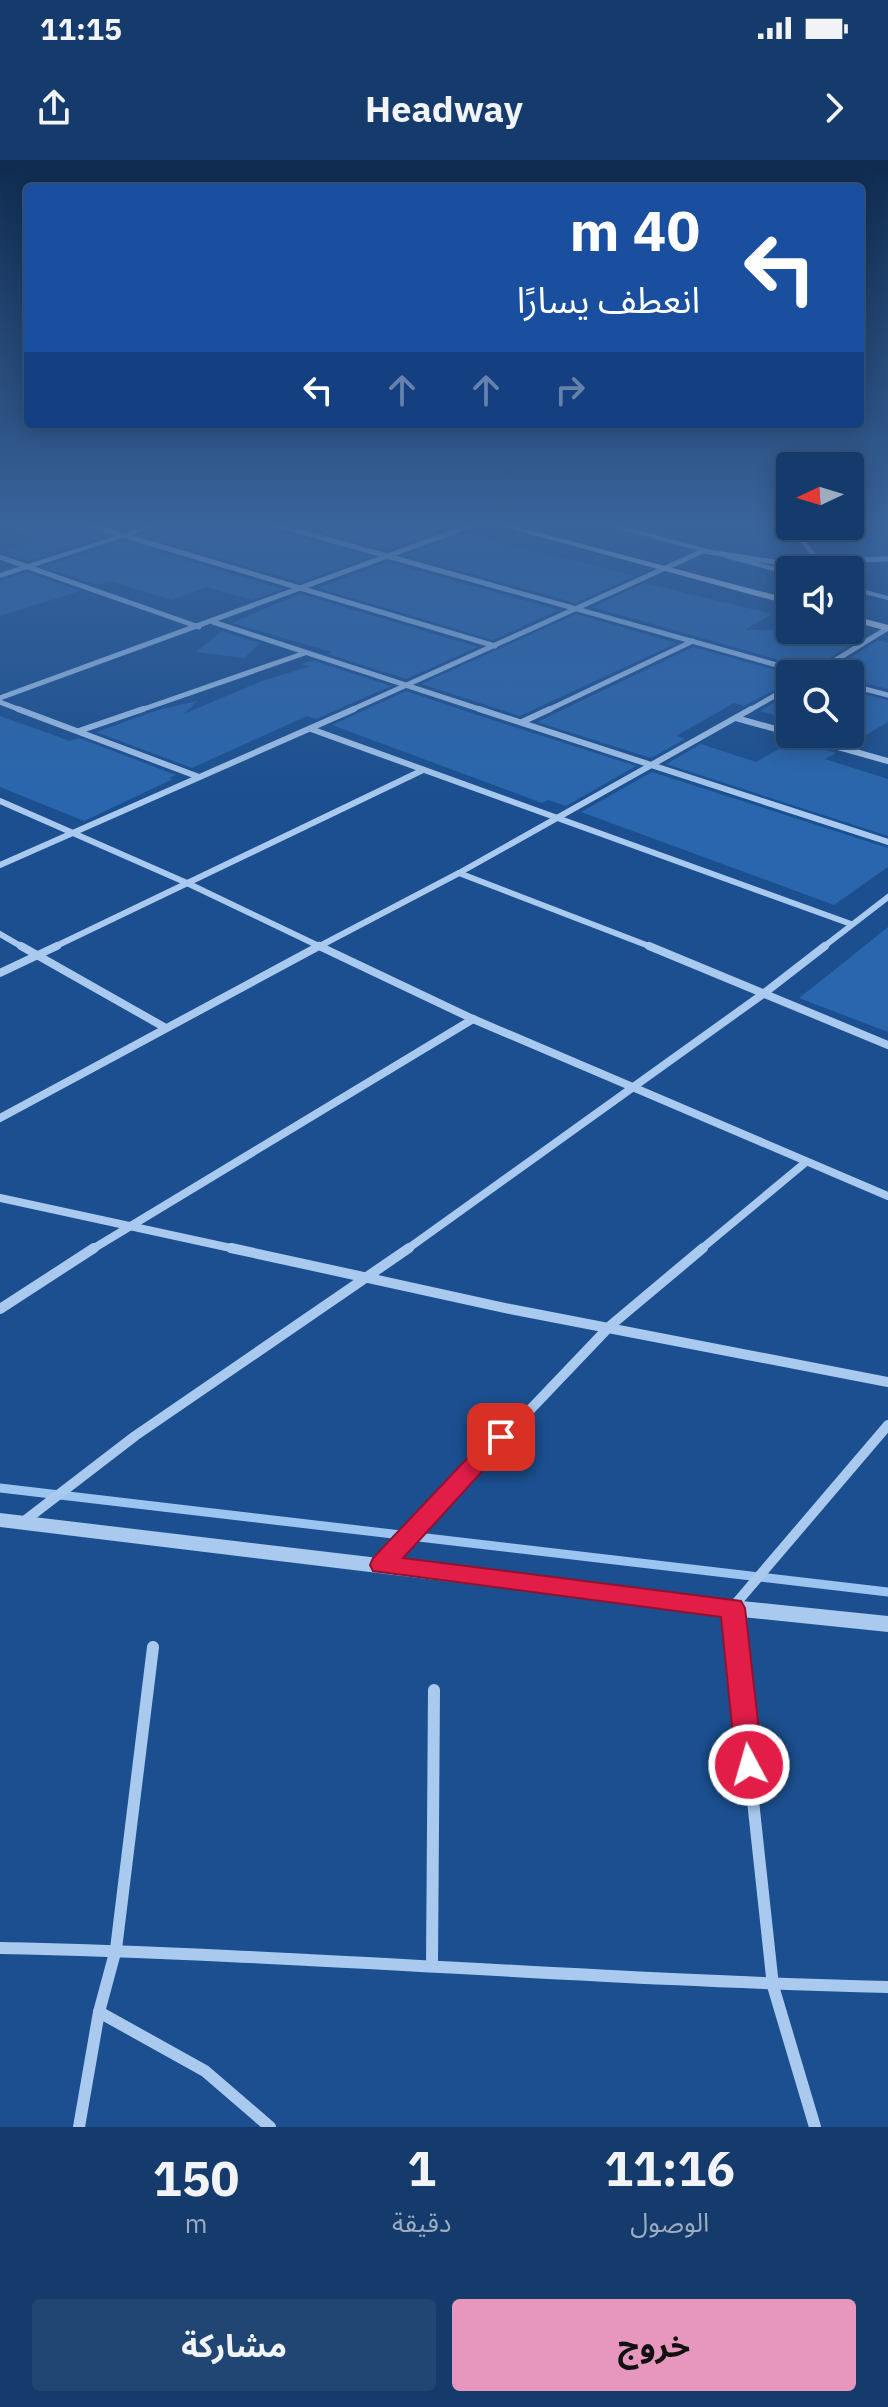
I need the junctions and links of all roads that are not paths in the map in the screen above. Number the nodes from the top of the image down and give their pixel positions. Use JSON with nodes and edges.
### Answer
{"nodes":[{"id":1,"x":168,"y":616,"type":"edge"},
{"id":2,"x":229,"y":616,"type":"edge"},
{"id":3,"x":392,"y":616,"type":"edge"},
{"id":4,"x":564,"y":616,"type":"edge"},
{"id":5,"x":604,"y":616,"type":"edge"},
{"id":6,"x":213,"y":622,"type":"junction"},
{"id":7,"x":864,"y":622,"type":"edge"},
{"id":8,"x":200,"y":627,"type":"junction"},
{"id":9,"x":888,"y":628,"type":"edge"},
{"id":10,"x":693,"y":641,"type":"junction"},
{"id":11,"x":495,"y":646,"type":"junction"},
{"id":12,"x":307,"y":653,"type":"junction"},
{"id":13,"x":834,"y":660,"type":"edge"},
{"id":14,"x":776,"y":664,"type":"edge"},
{"id":15,"x":407,"y":686,"type":"junction"},
{"id":16,"x":864,"y":689,"type":"edge"},
{"id":17,"x":776,"y":695,"type":"edge"},
{"id":18,"x":888,"y":695,"type":"edge"},
{"id":19,"x":0,"y":700,"type":"edge"},
{"id":20,"x":736,"y":718,"type":"junction"},
{"id":21,"x":521,"y":723,"type":"junction"},
{"id":22,"x":310,"y":729,"type":"junction"},
{"id":23,"x":776,"y":730,"type":"edge"},
{"id":24,"x":79,"y":731,"type":"junction"},
{"id":25,"x":841,"y":748,"type":"edge"},
{"id":26,"x":888,"y":761,"type":"edge"},
{"id":27,"x":651,"y":765,"type":"junction"},
{"id":28,"x":423,"y":770,"type":"junction"},
{"id":29,"x":199,"y":777,"type":"junction"},
{"id":30,"x":0,"y":801,"type":"edge"},
{"id":31,"x":555,"y":819,"type":"junction"},
{"id":32,"x":76,"y":833,"type":"junction"},
{"id":33,"x":888,"y":842,"type":"edge"},
{"id":34,"x":0,"y":865,"type":"edge"},
{"id":35,"x":459,"y":873,"type":"junction"},
{"id":36,"x":187,"y":883,"type":"junction"},
{"id":37,"x":888,"y":897,"type":"edge"},
{"id":38,"x":851,"y":924,"type":"junction"},
{"id":39,"x":0,"y":934,"type":"edge"},
{"id":40,"x":317,"y":947,"type":"junction"},
{"id":41,"x":35,"y":957,"type":"junction"},
{"id":42,"x":0,"y":973,"type":"edge"},
{"id":43,"x":763,"y":994,"type":"junction"},
{"id":44,"x":473,"y":1019,"type":"junction"},
{"id":45,"x":164,"y":1027,"type":"junction"},
{"id":46,"x":888,"y":1045,"type":"edge"},
{"id":47,"x":628,"y":1088,"type":"junction"},
{"id":48,"x":0,"y":1118,"type":"edge"},
{"id":49,"x":806,"y":1162,"type":"junction"},
{"id":50,"x":888,"y":1196,"type":"edge"},
{"id":51,"x":0,"y":1198,"type":"edge"},
{"id":52,"x":129,"y":1226,"type":"junction"},
{"id":53,"x":368,"y":1278,"type":"junction"},
{"id":54,"x":0,"y":1309,"type":"edge"},
{"id":55,"x":610,"y":1326,"type":"junction"},
{"id":56,"x":888,"y":1382,"type":"edge"},
{"id":57,"x":888,"y":1425,"type":"edge"},
{"id":58,"x":0,"y":1520,"type":"edge"},
{"id":59,"x":23,"y":1522,"type":"junction"},
{"id":60,"x":382,"y":1565,"type":"junction"},
{"id":61,"x":732,"y":1608,"type":"junction"},
{"id":62,"x":888,"y":1624,"type":"edge"},
{"id":63,"x":153,"y":1647,"type":"dead end"},
{"id":64,"x":434,"y":1690,"type":"dead end"},
{"id":65,"x":0,"y":1948,"type":"edge"},
{"id":66,"x":116,"y":1949,"type":"junction"},
{"id":67,"x":432,"y":1965,"type":"junction"},
{"id":68,"x":773,"y":1986,"type":"junction"},
{"id":69,"x":888,"y":1987,"type":"edge"},
{"id":70,"x":99,"y":2012,"type":"junction"},
{"id":71,"x":79,"y":2127,"type":"edge"},
{"id":72,"x":270,"y":2127,"type":"edge"},
{"id":73,"x":815,"y":2127,"type":"edge"}],
"edges":[{"from":1,"to":8,"type":"street"},
{"from":2,"to":6,"type":"street"},
{"from":3,"to":11,"type":"street"},
{"from":4,"to":11,"type":"street"},
{"from":5,"to":10,"type":"street"},
{"from":6,"to":8,"type":"street"},
{"from":6,"to":12,"type":"street"},
{"from":7,"to":9,"type":"main road"},
{"from":8,"to":19,"type":"street"},
{"from":9,"to":13,"type":"street"},
{"from":10,"to":14,"type":"street"},
{"from":10,"to":21,"type":"street"},
{"from":11,"to":15,"type":"street"},
{"from":12,"to":15,"type":"street"},
{"from":12,"to":24,"type":"street"},
{"from":15,"to":21,"type":"street"},
{"from":15,"to":22,"type":"street"},
{"from":16,"to":18,"type":"street"},
{"from":17,"to":20,"type":"street"},
{"from":19,"to":24,"type":"street"},
{"from":20,"to":23,"type":"street"},
{"from":20,"to":27,"type":"street"},
{"from":21,"to":27,"type":"street"},
{"from":22,"to":28,"type":"street"},
{"from":22,"to":29,"type":"street"},
{"from":24,"to":29,"type":"street"},
{"from":25,"to":26,"type":"street"},
{"from":27,"to":31,"type":"street"},
{"from":27,"to":33,"type":"street"},
{"from":28,"to":31,"type":"street"},
{"from":28,"to":36,"type":"street"},
{"from":29,"to":32,"type":"street"},
{"from":30,"to":32,"type":"street"},
{"from":31,"to":35,"type":"street"},
{"from":31,"to":38,"type":"street"},
{"from":32,"to":34,"type":"street"},
{"from":32,"to":36,"type":"street"},
{"from":35,"to":40,"type":"street"},
{"from":35,"to":43,"type":"street"},
{"from":36,"to":40,"type":"street"},
{"from":36,"to":41,"type":"street"},
{"from":37,"to":38,"type":"street"},
{"from":38,"to":43,"type":"street"},
{"from":39,"to":41,"type":"street"},
{"from":40,"to":44,"type":"street"},
{"from":40,"to":45,"type":"street"},
{"from":41,"to":42,"type":"street"},
{"from":41,"to":45,"type":"street"},
{"from":43,"to":46,"type":"street"},
{"from":43,"to":47,"type":"street"},
{"from":44,"to":47,"type":"street"},
{"from":44,"to":52,"type":"street"},
{"from":45,"to":48,"type":"street"},
{"from":47,"to":49,"type":"street"},
{"from":47,"to":53,"type":"street"},
{"from":49,"to":50,"type":"street"},
{"from":49,"to":55,"type":"street"},
{"from":51,"to":52,"type":"street"},
{"from":52,"to":53,"type":"street"},
{"from":52,"to":54,"type":"street"},
{"from":53,"to":55,"type":"street"},
{"from":53,"to":59,"type":"street"},
{"from":55,"to":56,"type":"street"},
{"from":55,"to":60,"type":"street"},
{"from":57,"to":61,"type":"street"},
{"from":58,"to":59,"type":"street"},
{"from":59,"to":60,"type":"street"},
{"from":60,"to":61,"type":"street"},
{"from":61,"to":62,"type":"street"},
{"from":61,"to":68,"type":"street"},
{"from":63,"to":66,"type":"street"},
{"from":64,"to":67,"type":"street"},
{"from":65,"to":66,"type":"street"},
{"from":66,"to":67,"type":"street"},
{"from":66,"to":70,"type":"street"},
{"from":67,"to":68,"type":"street"},
{"from":68,"to":69,"type":"street"},
{"from":68,"to":73,"type":"street"},
{"from":70,"to":71,"type":"street"},
{"from":70,"to":72,"type":"street"}]}
